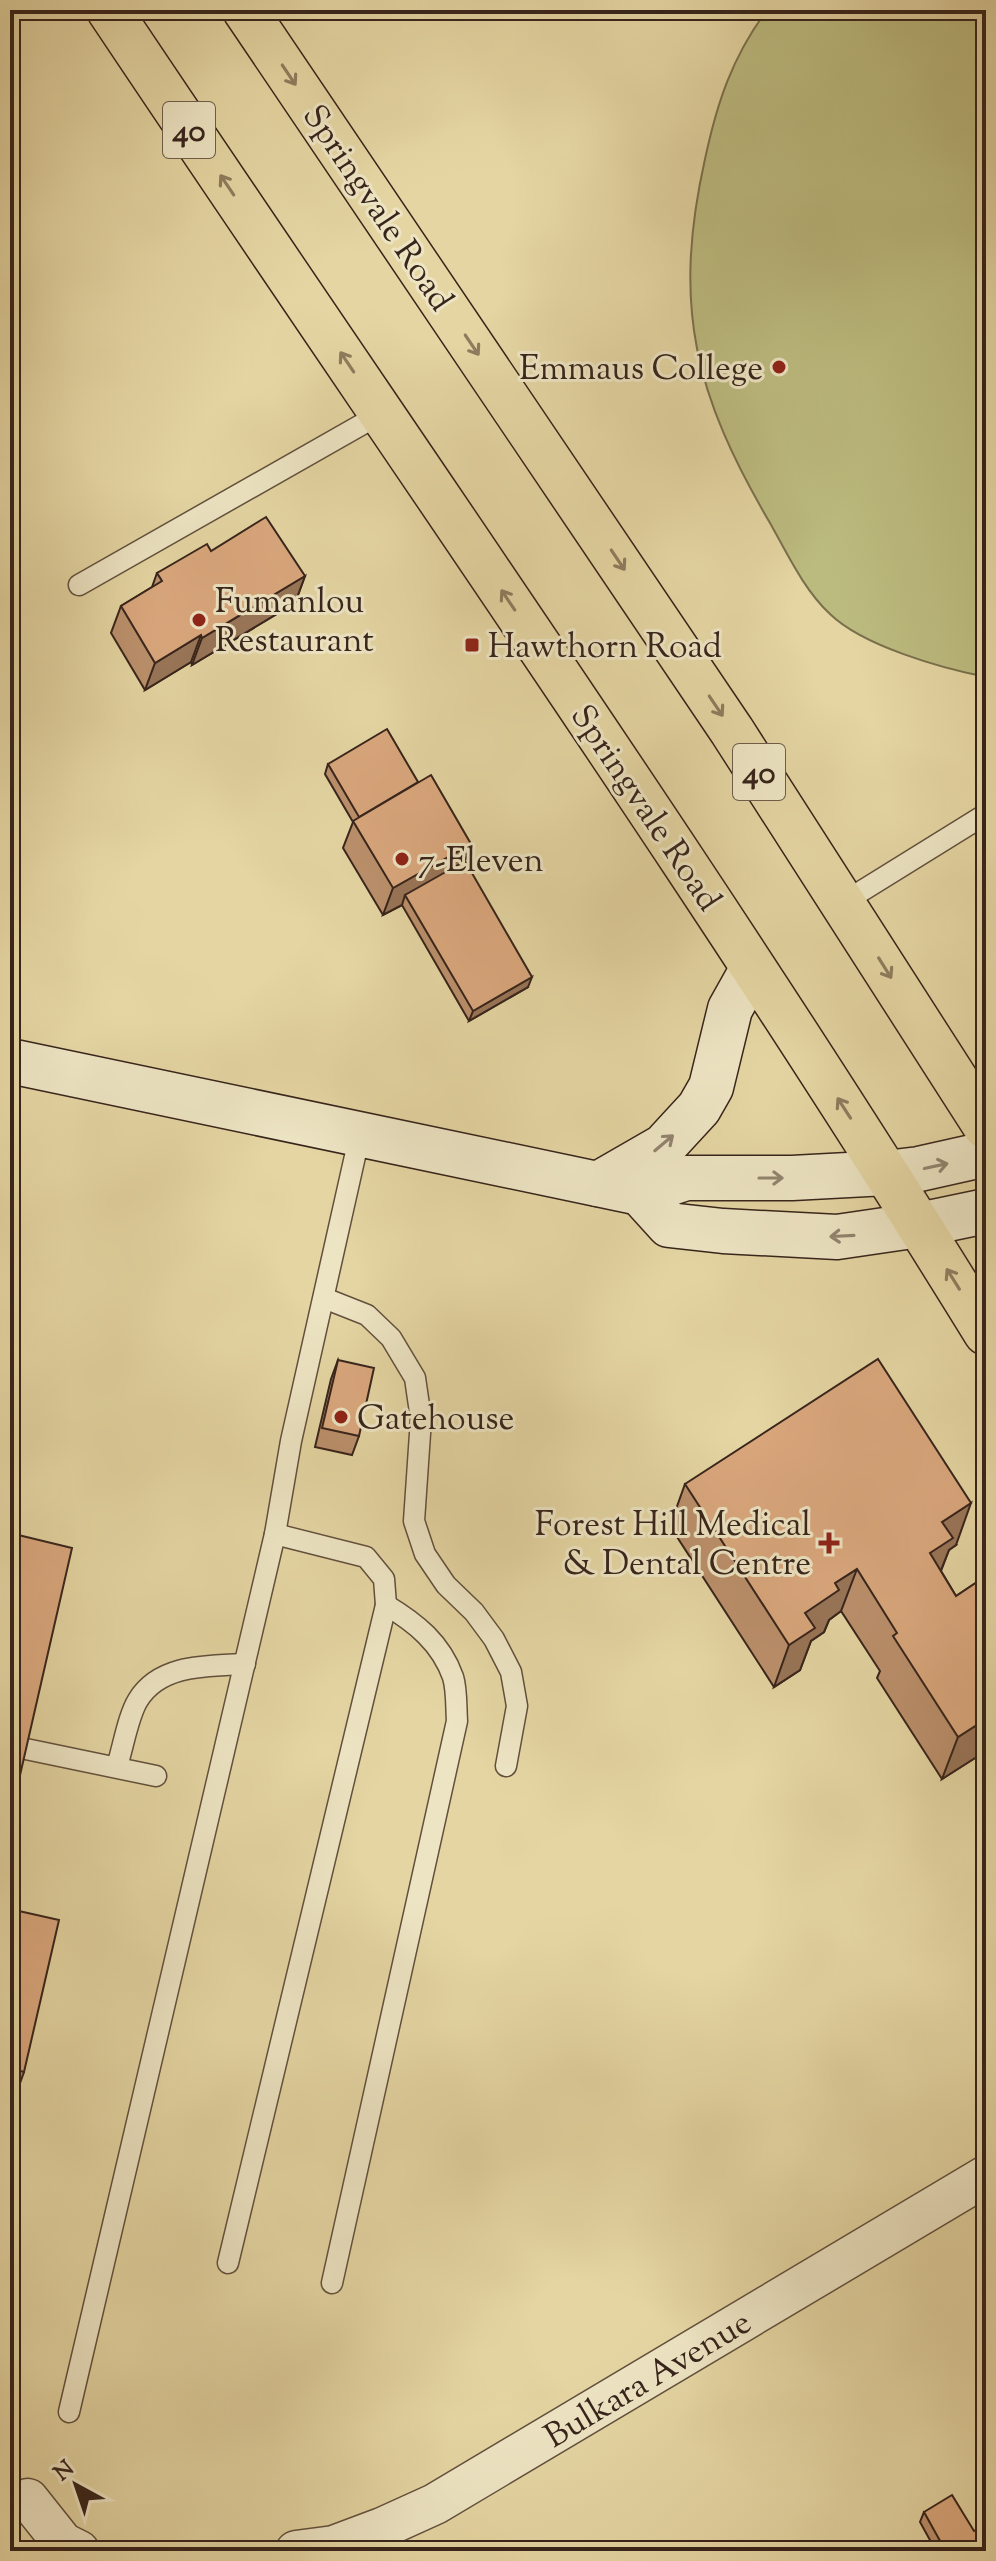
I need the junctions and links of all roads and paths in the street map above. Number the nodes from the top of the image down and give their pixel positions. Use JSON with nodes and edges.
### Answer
{"nodes":[{"id":1,"x":109,"y":10,"type":"edge"},
{"id":2,"x":245,"y":10,"type":"edge"},
{"id":3,"x":382,"y":413,"type":"junction"},
{"id":4,"x":79,"y":585,"type":"dead end"},
{"id":5,"x":986,"y":814,"type":"edge"},
{"id":6,"x":844,"y":902,"type":"junction"},
{"id":7,"x":753,"y":968,"type":"junction"},
{"id":8,"x":10,"y":1061,"type":"edge"},
{"id":9,"x":986,"y":1127,"type":"edge"},
{"id":10,"x":360,"y":1134,"type":"junction"},
{"id":11,"x":986,"y":1154,"type":"edge"},
{"id":12,"x":886,"y":1173,"type":"junction"},
{"id":13,"x":619,"y":1188,"type":"junction"},
{"id":14,"x":986,"y":1211,"type":"edge"},
{"id":15,"x":919,"y":1225,"type":"junction"},
{"id":16,"x":324,"y":1298,"type":"junction"},
{"id":17,"x":986,"y":1333,"type":"edge"},
{"id":18,"x":275,"y":1534,"type":"junction"},
{"id":19,"x":386,"y":1605,"type":"junction"},
{"id":20,"x":245,"y":1664,"type":"junction"},
{"id":21,"x":21,"y":1748,"type":"edge"},
{"id":22,"x":117,"y":1766,"type":"junction"},
{"id":23,"x":506,"y":1766,"type":"dead end"},
{"id":24,"x":156,"y":1776,"type":"dead end"},
{"id":25,"x":986,"y":2176,"type":"edge"},
{"id":26,"x":228,"y":2263,"type":"dead end"},
{"id":27,"x":332,"y":2283,"type":"dead end"},
{"id":28,"x":69,"y":2412,"type":"dead end"},
{"id":29,"x":28,"y":2499,"type":"dead end"},
{"id":30,"x":79,"y":2551,"type":"edge"},
{"id":31,"x":296,"y":2551,"type":"edge"}],
"edges":[{"from":3,"to":1,"type":"highway","name":"Springvale Road","number":"40","one_way":true},
{"from":2,"to":6,"type":"highway","name":"Springvale Road","number":"40","one_way":true},
{"from":3,"to":4,"type":"lane"},
{"from":7,"to":3,"type":"highway","name":"Springvale Road","number":"40","one_way":true},
{"from":5,"to":6,"type":"lane"},
{"from":6,"to":9,"type":"highway","name":"Springvale Road","number":"40","one_way":true},
{"from":12,"to":7,"type":"highway","name":"Springvale Road","number":"40","one_way":true},
{"from":13,"to":7,"type":"main road","one_way":true},
{"from":8,"to":10,"type":"main road"},
{"from":10,"to":13,"type":"main road"},
{"from":10,"to":16,"type":"lane"},
{"from":12,"to":11,"type":"main road","one_way":true},
{"from":13,"to":12,"type":"main road","one_way":true},
{"from":12,"to":15,"type":"highway","name":"Springvale Road","number":"40"},
{"from":15,"to":13,"type":"main road","one_way":true},
{"from":14,"to":15,"type":"main road"},
{"from":17,"to":15,"type":"highway","name":"Springvale Road","number":"40","one_way":true},
{"from":16,"to":18,"type":"lane"},
{"from":16,"to":23,"type":"lane"},
{"from":18,"to":19,"type":"lane"},
{"from":18,"to":20,"type":"lane"},
{"from":19,"to":26,"type":"lane"},
{"from":19,"to":27,"type":"lane"},
{"from":20,"to":22,"type":"lane"},
{"from":20,"to":28,"type":"lane"},
{"from":21,"to":22,"type":"lane"},
{"from":22,"to":24,"type":"lane"},
{"from":25,"to":31,"type":"street","name":"Bulkara Avenue"},
{"from":29,"to":30,"type":"street"}]}
